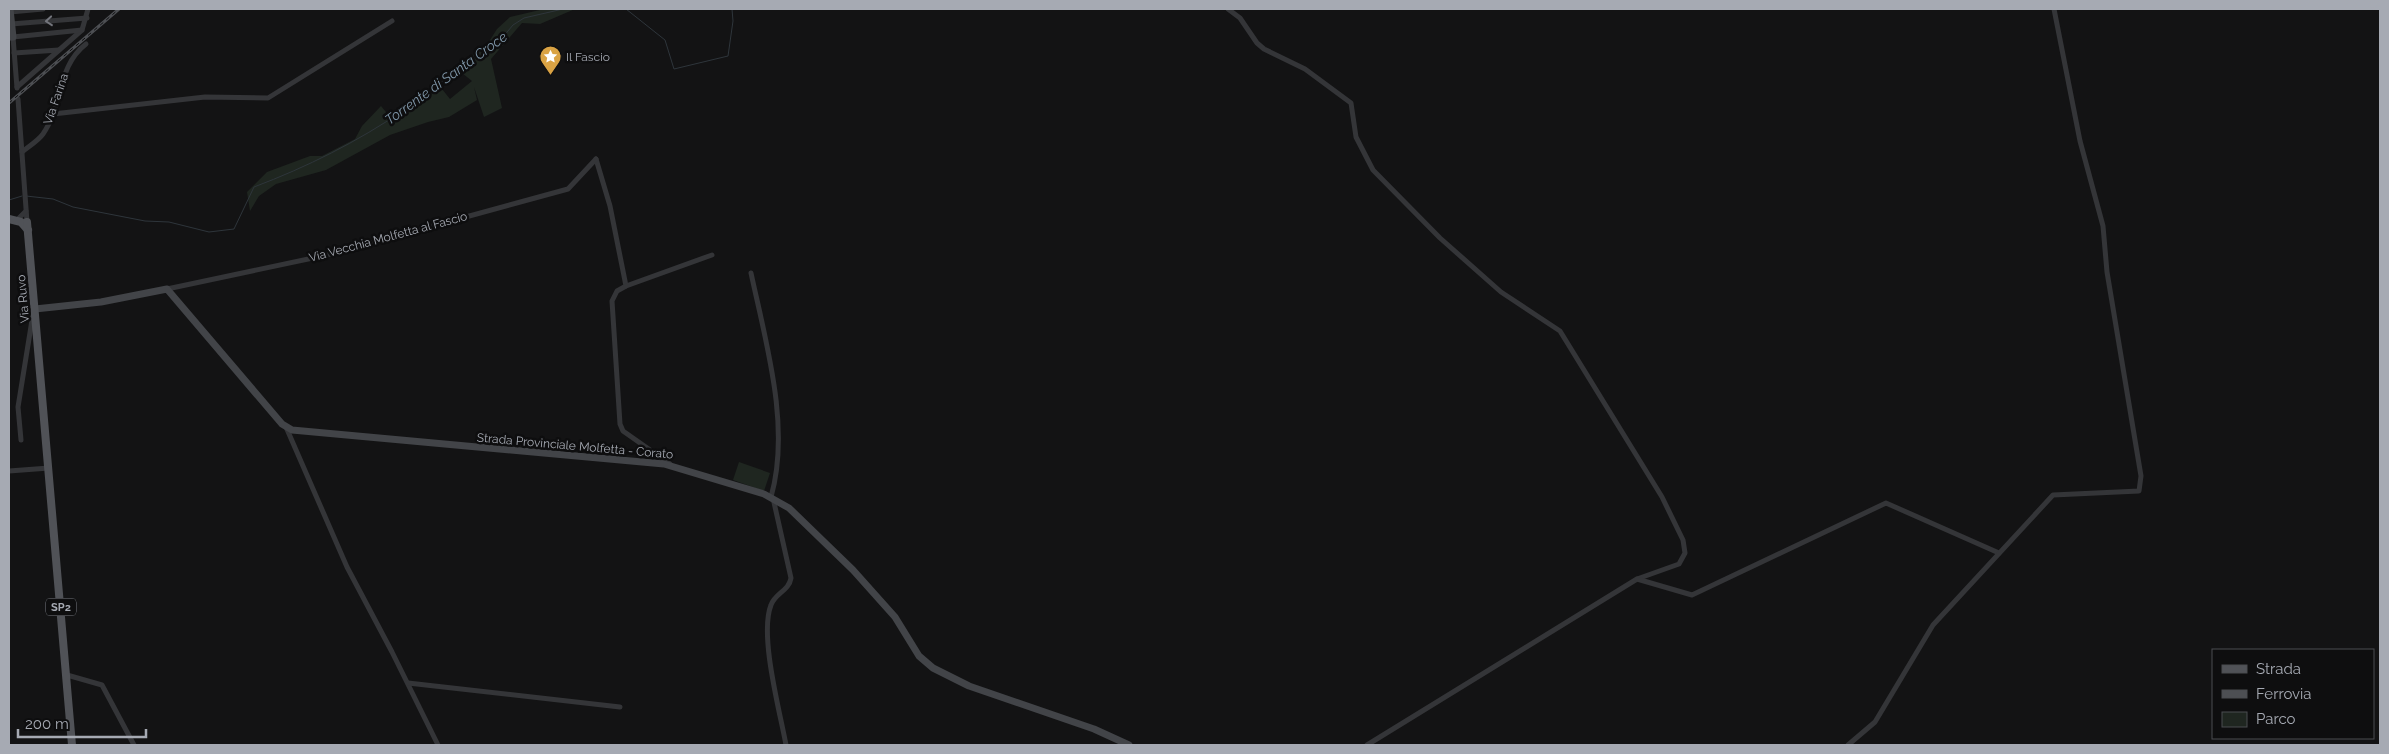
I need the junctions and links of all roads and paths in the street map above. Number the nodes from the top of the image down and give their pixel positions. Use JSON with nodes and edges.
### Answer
{"nodes":[{"id":1,"x":43,"y":9,"type":"edge"},
{"id":2,"x":88,"y":9,"type":"edge"},
{"id":3,"x":1228,"y":9,"type":"edge"},
{"id":4,"x":2054,"y":9,"type":"edge"},
{"id":5,"x":10,"y":10,"type":"edge"},
{"id":6,"x":87,"y":18,"type":"junction"},
{"id":7,"x":392,"y":21,"type":"dead end"},
{"id":8,"x":10,"y":22,"type":"edge"},
{"id":9,"x":82,"y":30,"type":"junction"},
{"id":10,"x":11,"y":37,"type":"edge"},
{"id":11,"x":86,"y":44,"type":"dead end"},
{"id":12,"x":59,"y":50,"type":"junction"},
{"id":13,"x":14,"y":53,"type":"junction"},
{"id":14,"x":9,"y":68,"type":"edge"},
{"id":15,"x":16,"y":68,"type":"junction"},
{"id":16,"x":18,"y":99,"type":"dead end"},
{"id":17,"x":53,"y":114,"type":"junction"},
{"id":18,"x":22,"y":152,"type":"junction"},
{"id":19,"x":9,"y":219,"type":"edge"},
{"id":20,"x":24,"y":223,"type":"junction"},
{"id":21,"x":712,"y":255,"type":"dead end"},
{"id":22,"x":752,"y":274,"type":"dead end"},
{"id":23,"x":626,"y":286,"type":"junction"},
{"id":24,"x":167,"y":289,"type":"junction"},
{"id":25,"x":35,"y":309,"type":"junction"},
{"id":26,"x":286,"y":428,"type":"junction"},
{"id":27,"x":21,"y":440,"type":"dead end"},
{"id":28,"x":672,"y":465,"type":"junction"},
{"id":29,"x":49,"y":468,"type":"junction"},
{"id":30,"x":9,"y":471,"type":"edge"},
{"id":31,"x":772,"y":498,"type":"junction"},
{"id":32,"x":2000,"y":553,"type":"junction"},
{"id":33,"x":1637,"y":579,"type":"junction"},
{"id":34,"x":66,"y":675,"type":"junction"},
{"id":35,"x":408,"y":682,"type":"junction"},
{"id":36,"x":620,"y":707,"type":"dead end"},
{"id":37,"x":72,"y":745,"type":"edge"},
{"id":38,"x":134,"y":745,"type":"edge"},
{"id":39,"x":438,"y":745,"type":"edge"},
{"id":40,"x":786,"y":745,"type":"edge"},
{"id":41,"x":1129,"y":745,"type":"edge"},
{"id":42,"x":1367,"y":745,"type":"edge"},
{"id":43,"x":1848,"y":745,"type":"edge"}],
"edges":[{"from":1,"to":5,"type":"street"},
{"from":2,"to":6,"type":"street"},
{"from":3,"to":33,"type":"street"},
{"from":4,"to":32,"type":"street"},
{"from":5,"to":8,"type":"street"},
{"from":6,"to":8,"type":"street","one_way":true},
{"from":6,"to":9,"type":"street"},
{"from":7,"to":17,"type":"street"},
{"from":8,"to":10,"type":"street"},
{"from":9,"to":10,"type":"street"},
{"from":9,"to":12,"type":"street"},
{"from":10,"to":13,"type":"street"},
{"from":11,"to":17,"type":"street","name":"Via Farina"},
{"from":12,"to":13,"type":"street"},
{"from":12,"to":15,"type":"street"},
{"from":13,"to":15,"type":"street"},
{"from":14,"to":15,"type":"street"},
{"from":16,"to":18,"type":"street","name":"Via Ruvo"},
{"from":17,"to":18,"type":"street","name":"Via Farina"},
{"from":18,"to":20,"type":"street","name":"Via Ruvo"},
{"from":19,"to":20,"type":"main road"},
{"from":20,"to":25,"type":"main road","name":"Via Ruvo","number":"SP2"},
{"from":21,"to":23,"type":"street"},
{"from":22,"to":31,"type":"street"},
{"from":23,"to":24,"type":"street","name":"Via Vecchia Molfetta al Fascio"},
{"from":23,"to":28,"type":"street"},
{"from":24,"to":25,"type":"street"},
{"from":24,"to":26,"type":"street"},
{"from":25,"to":27,"type":"street"},
{"from":25,"to":29,"type":"main road","name":"Via Ruvo","number":"SP2"},
{"from":26,"to":28,"type":"street","name":"Strada Provinciale Molfetta - Corato"},
{"from":26,"to":35,"type":"street"},
{"from":28,"to":31,"type":"street","name":"Strada Provinciale Molfetta - Corato"},
{"from":29,"to":30,"type":"street"},
{"from":29,"to":34,"type":"main road","number":"SP2"},
{"from":31,"to":40,"type":"street"},
{"from":31,"to":41,"type":"street","name":"Strada Provinciale Molfetta - Corato"},
{"from":32,"to":33,"type":"street"},
{"from":32,"to":43,"type":"street"},
{"from":33,"to":42,"type":"street"},
{"from":34,"to":37,"type":"main road","number":"SP2"},
{"from":34,"to":38,"type":"street"},
{"from":35,"to":36,"type":"street"},
{"from":35,"to":39,"type":"street"}]}
